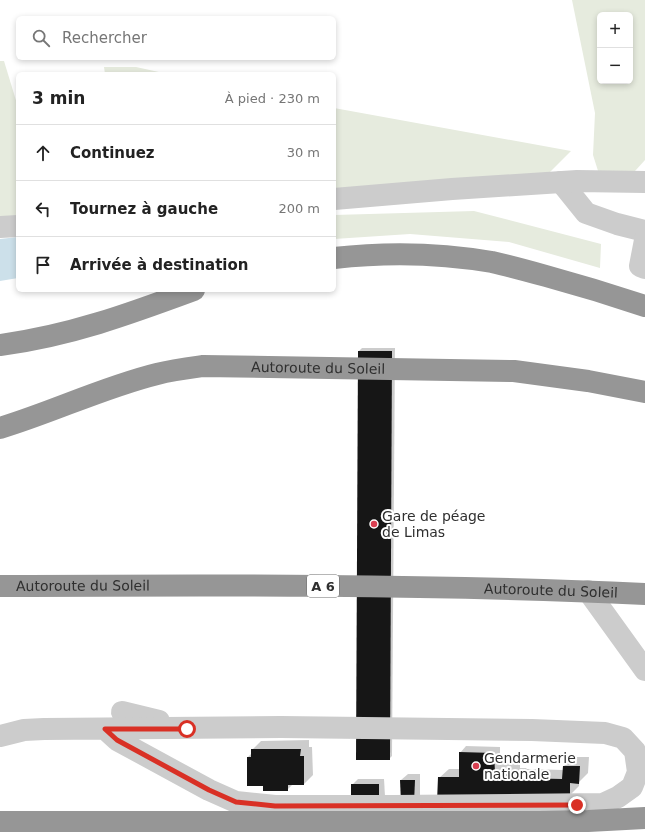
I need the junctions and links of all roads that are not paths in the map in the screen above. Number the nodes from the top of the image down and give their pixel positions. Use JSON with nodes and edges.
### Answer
{"nodes":[{"id":1,"x":561,"y":182,"type":"junction"},
{"id":2,"x":645,"y":182,"type":"edge"},
{"id":3,"x":336,"y":199,"type":"edge"},
{"id":4,"x":16,"y":226,"type":"edge"},
{"id":5,"x":0,"y":227,"type":"edge"},
{"id":6,"x":645,"y":231,"type":"edge"},
{"id":7,"x":645,"y":240,"type":"edge"},
{"id":8,"x":336,"y":258,"type":"edge"},
{"id":9,"x":645,"y":268,"type":"edge"},
{"id":10,"x":188,"y":292,"type":"edge"},
{"id":11,"x":645,"y":306,"type":"edge"},
{"id":12,"x":0,"y":344,"type":"edge"},
{"id":13,"x":645,"y":392,"type":"edge"},
{"id":14,"x":0,"y":428,"type":"edge"},
{"id":15,"x":0,"y":586,"type":"edge"},
{"id":16,"x":588,"y":591,"type":"junction"},
{"id":17,"x":645,"y":594,"type":"edge"},
{"id":18,"x":645,"y":670,"type":"edge"},
{"id":19,"x":122,"y":712,"type":"dead end"},
{"id":20,"x":105,"y":729,"type":"junction"},
{"id":21,"x":187,"y":729,"type":"junction"},
{"id":22,"x":0,"y":736,"type":"edge"},
{"id":23,"x":645,"y":818,"type":"edge"},
{"id":24,"x":0,"y":822,"type":"edge"}],
"edges":[{"from":1,"to":2,"type":"lane"},
{"from":1,"to":3,"type":"lane"},
{"from":1,"to":6,"type":"lane"},
{"from":4,"to":5,"type":"lane"},
{"from":7,"to":9,"type":"lane"},
{"from":8,"to":11,"type":"highway"},
{"from":10,"to":12,"type":"highway"},
{"from":13,"to":14,"type":"highway","name":"Autoroute du Soleil"},
{"from":15,"to":16,"type":"highway","name":"Autoroute du Soleil","number":"A 6"},
{"from":16,"to":17,"type":"highway","name":"Autoroute du Soleil","number":"A 6"},
{"from":16,"to":18,"type":"lane"},
{"from":19,"to":21,"type":"lane"},
{"from":20,"to":21,"type":"lane"},
{"from":20,"to":21,"type":"lane"},
{"from":20,"to":22,"type":"lane"},
{"from":23,"to":24,"type":"highway"}]}
